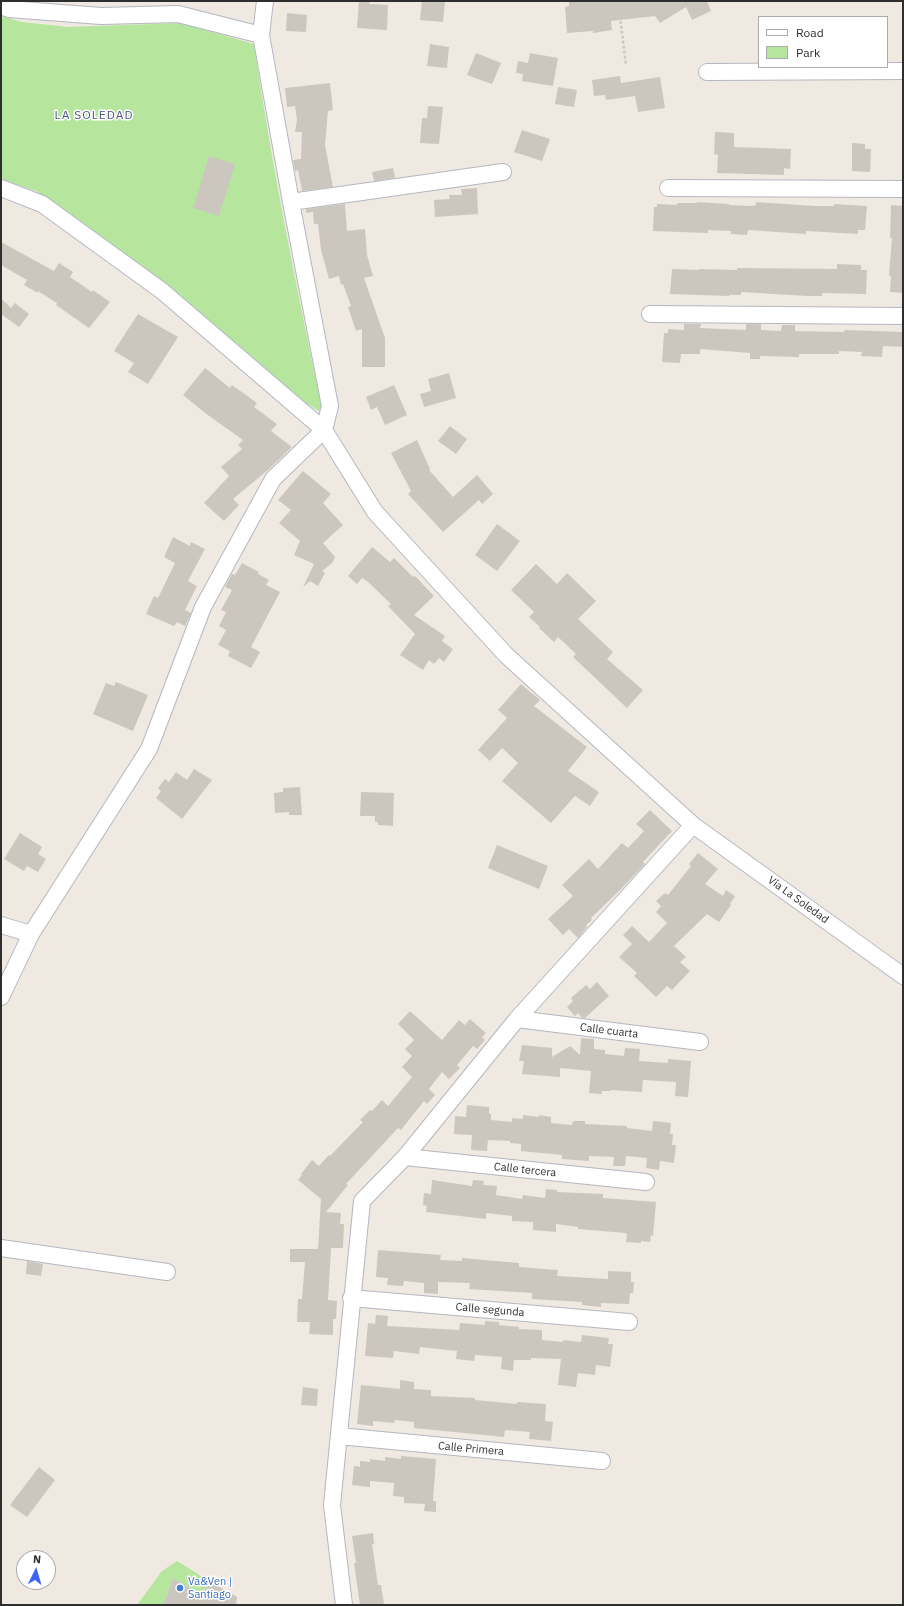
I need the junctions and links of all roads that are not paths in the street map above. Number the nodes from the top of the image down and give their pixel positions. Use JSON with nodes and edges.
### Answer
{"nodes":[{"id":1,"x":265,"y":1,"type":"edge"},
{"id":2,"x":1,"y":6,"type":"edge"},
{"id":3,"x":261,"y":35,"type":"junction"},
{"id":4,"x":903,"y":71,"type":"edge"},
{"id":5,"x":707,"y":72,"type":"dead end"},
{"id":6,"x":503,"y":172,"type":"dead end"},
{"id":7,"x":1,"y":188,"type":"edge"},
{"id":8,"x":668,"y":188,"type":"dead end"},
{"id":9,"x":903,"y":189,"type":"edge"},
{"id":10,"x":291,"y":202,"type":"junction"},
{"id":11,"x":650,"y":314,"type":"dead end"},
{"id":12,"x":903,"y":316,"type":"edge"},
{"id":13,"x":324,"y":430,"type":"junction"},
{"id":14,"x":693,"y":825,"type":"junction"},
{"id":15,"x":1,"y":925,"type":"edge"},
{"id":16,"x":31,"y":934,"type":"junction"},
{"id":17,"x":903,"y":976,"type":"edge"},
{"id":18,"x":1,"y":997,"type":"edge"},
{"id":19,"x":517,"y":1019,"type":"junction"},
{"id":20,"x":700,"y":1042,"type":"dead end"},
{"id":21,"x":404,"y":1158,"type":"junction"},
{"id":22,"x":646,"y":1182,"type":"dead end"},
{"id":23,"x":1,"y":1248,"type":"edge"},
{"id":24,"x":167,"y":1272,"type":"dead end"},
{"id":25,"x":352,"y":1298,"type":"junction"},
{"id":26,"x":629,"y":1322,"type":"dead end"},
{"id":27,"x":339,"y":1436,"type":"junction"},
{"id":28,"x":602,"y":1461,"type":"dead end"},
{"id":29,"x":344,"y":1605,"type":"edge"}],
"edges":[{"from":1,"to":3,"type":"street"},
{"from":2,"to":3,"type":"street"},
{"from":3,"to":10,"type":"street"},
{"from":4,"to":5,"type":"street"},
{"from":6,"to":10,"type":"street"},
{"from":7,"to":13,"type":"street","name":"Vía La Soledad"},
{"from":8,"to":9,"type":"street"},
{"from":10,"to":13,"type":"street"},
{"from":11,"to":12,"type":"street"},
{"from":13,"to":14,"type":"street","name":"Vía La Soledad"},
{"from":13,"to":16,"type":"street"},
{"from":14,"to":17,"type":"street","name":"Vía La Soledad"},
{"from":14,"to":19,"type":"street"},
{"from":15,"to":16,"type":"street"},
{"from":16,"to":18,"type":"street"},
{"from":19,"to":20,"type":"street","name":"Calle cuarta"},
{"from":19,"to":21,"type":"street"},
{"from":21,"to":22,"type":"street","name":"Calle tercera"},
{"from":21,"to":25,"type":"street"},
{"from":23,"to":24,"type":"street"},
{"from":25,"to":26,"type":"street","name":"Calle segunda"},
{"from":25,"to":27,"type":"street"},
{"from":27,"to":28,"type":"street","name":"Calle Primera"},
{"from":27,"to":29,"type":"street"}]}
